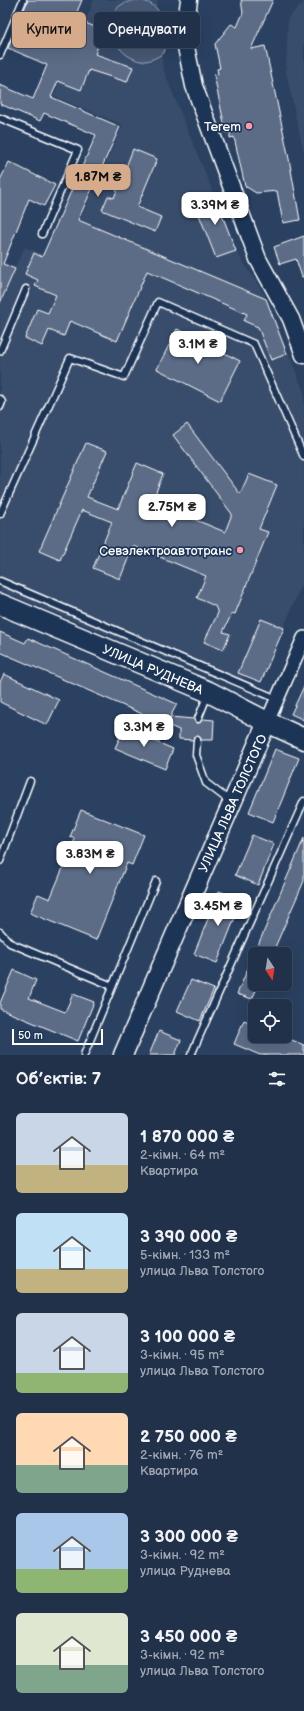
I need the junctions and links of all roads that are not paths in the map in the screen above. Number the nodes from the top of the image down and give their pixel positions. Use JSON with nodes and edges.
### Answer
{"nodes":[{"id":1,"x":23,"y":0,"type":"edge"},
{"id":2,"x":189,"y":0,"type":"edge"},
{"id":3,"x":0,"y":55,"type":"edge"},
{"id":4,"x":0,"y":118,"type":"edge"},
{"id":5,"x":42,"y":234,"type":"dead end"},
{"id":6,"x":26,"y":289,"type":"dead end"},
{"id":7,"x":0,"y":351,"type":"edge"},
{"id":8,"x":304,"y":355,"type":"edge"},
{"id":9,"x":0,"y":399,"type":"edge"},
{"id":10,"x":0,"y":407,"type":"edge"},
{"id":11,"x":304,"y":457,"type":"edge"},
{"id":12,"x":0,"y":514,"type":"edge"},
{"id":13,"x":0,"y":580,"type":"edge"},
{"id":14,"x":0,"y":604,"type":"edge"},
{"id":15,"x":304,"y":638,"type":"edge"},
{"id":16,"x":209,"y":692,"type":"junction"},
{"id":17,"x":277,"y":699,"type":"junction"},
{"id":18,"x":198,"y":719,"type":"dead end"},
{"id":19,"x":267,"y":722,"type":"junction"},
{"id":20,"x":304,"y":739,"type":"edge"},
{"id":21,"x":197,"y":740,"type":"dead end"},
{"id":22,"x":30,"y":781,"type":"dead end"},
{"id":23,"x":304,"y":801,"type":"edge"},
{"id":24,"x":232,"y":803,"type":"junction"},
{"id":25,"x":0,"y":861,"type":"edge"},
{"id":26,"x":156,"y":881,"type":"dead end"},
{"id":27,"x":0,"y":932,"type":"edge"},
{"id":28,"x":112,"y":986,"type":"junction"},
{"id":29,"x":84,"y":1055,"type":"edge"},
{"id":30,"x":123,"y":1055,"type":"edge"},
{"id":31,"x":191,"y":1055,"type":"edge"}],
"edges":[{"from":1,"to":3,"type":"lane"},
{"from":2,"to":8,"type":"street"},
{"from":4,"to":5,"type":"lane"},
{"from":6,"to":7,"type":"lane"},
{"from":9,"to":10,"type":"lane"},
{"from":11,"to":12,"type":"lane"},
{"from":13,"to":17,"type":"lane"},
{"from":14,"to":16,"type":"main road","name":"УЛИЦА РУДНЕВА"},
{"from":15,"to":17,"type":"street","name":"УЛИЦА ЛЬВА ТОЛСТОГО"},
{"from":16,"to":18,"type":"lane"},
{"from":16,"to":19,"type":"main road","name":"УЛИЦА РУДНЕВА"},
{"from":17,"to":19,"type":"street","name":"УЛИЦА ЛЬВА ТОЛСТОГО"},
{"from":19,"to":20,"type":"main road","name":"УЛИЦА РУДНЕВА"},
{"from":19,"to":24,"type":"main road","name":"УЛИЦА ЛЬВА ТОЛСТОГО"},
{"from":21,"to":24,"type":"lane"},
{"from":22,"to":25,"type":"lane"},
{"from":23,"to":31,"type":"lane"},
{"from":24,"to":30,"type":"main road","name":"УЛИЦА ЛЬВА ТОЛСТОГО"},
{"from":26,"to":28,"type":"lane"},
{"from":27,"to":28,"type":"lane"},
{"from":28,"to":29,"type":"lane"}]}
